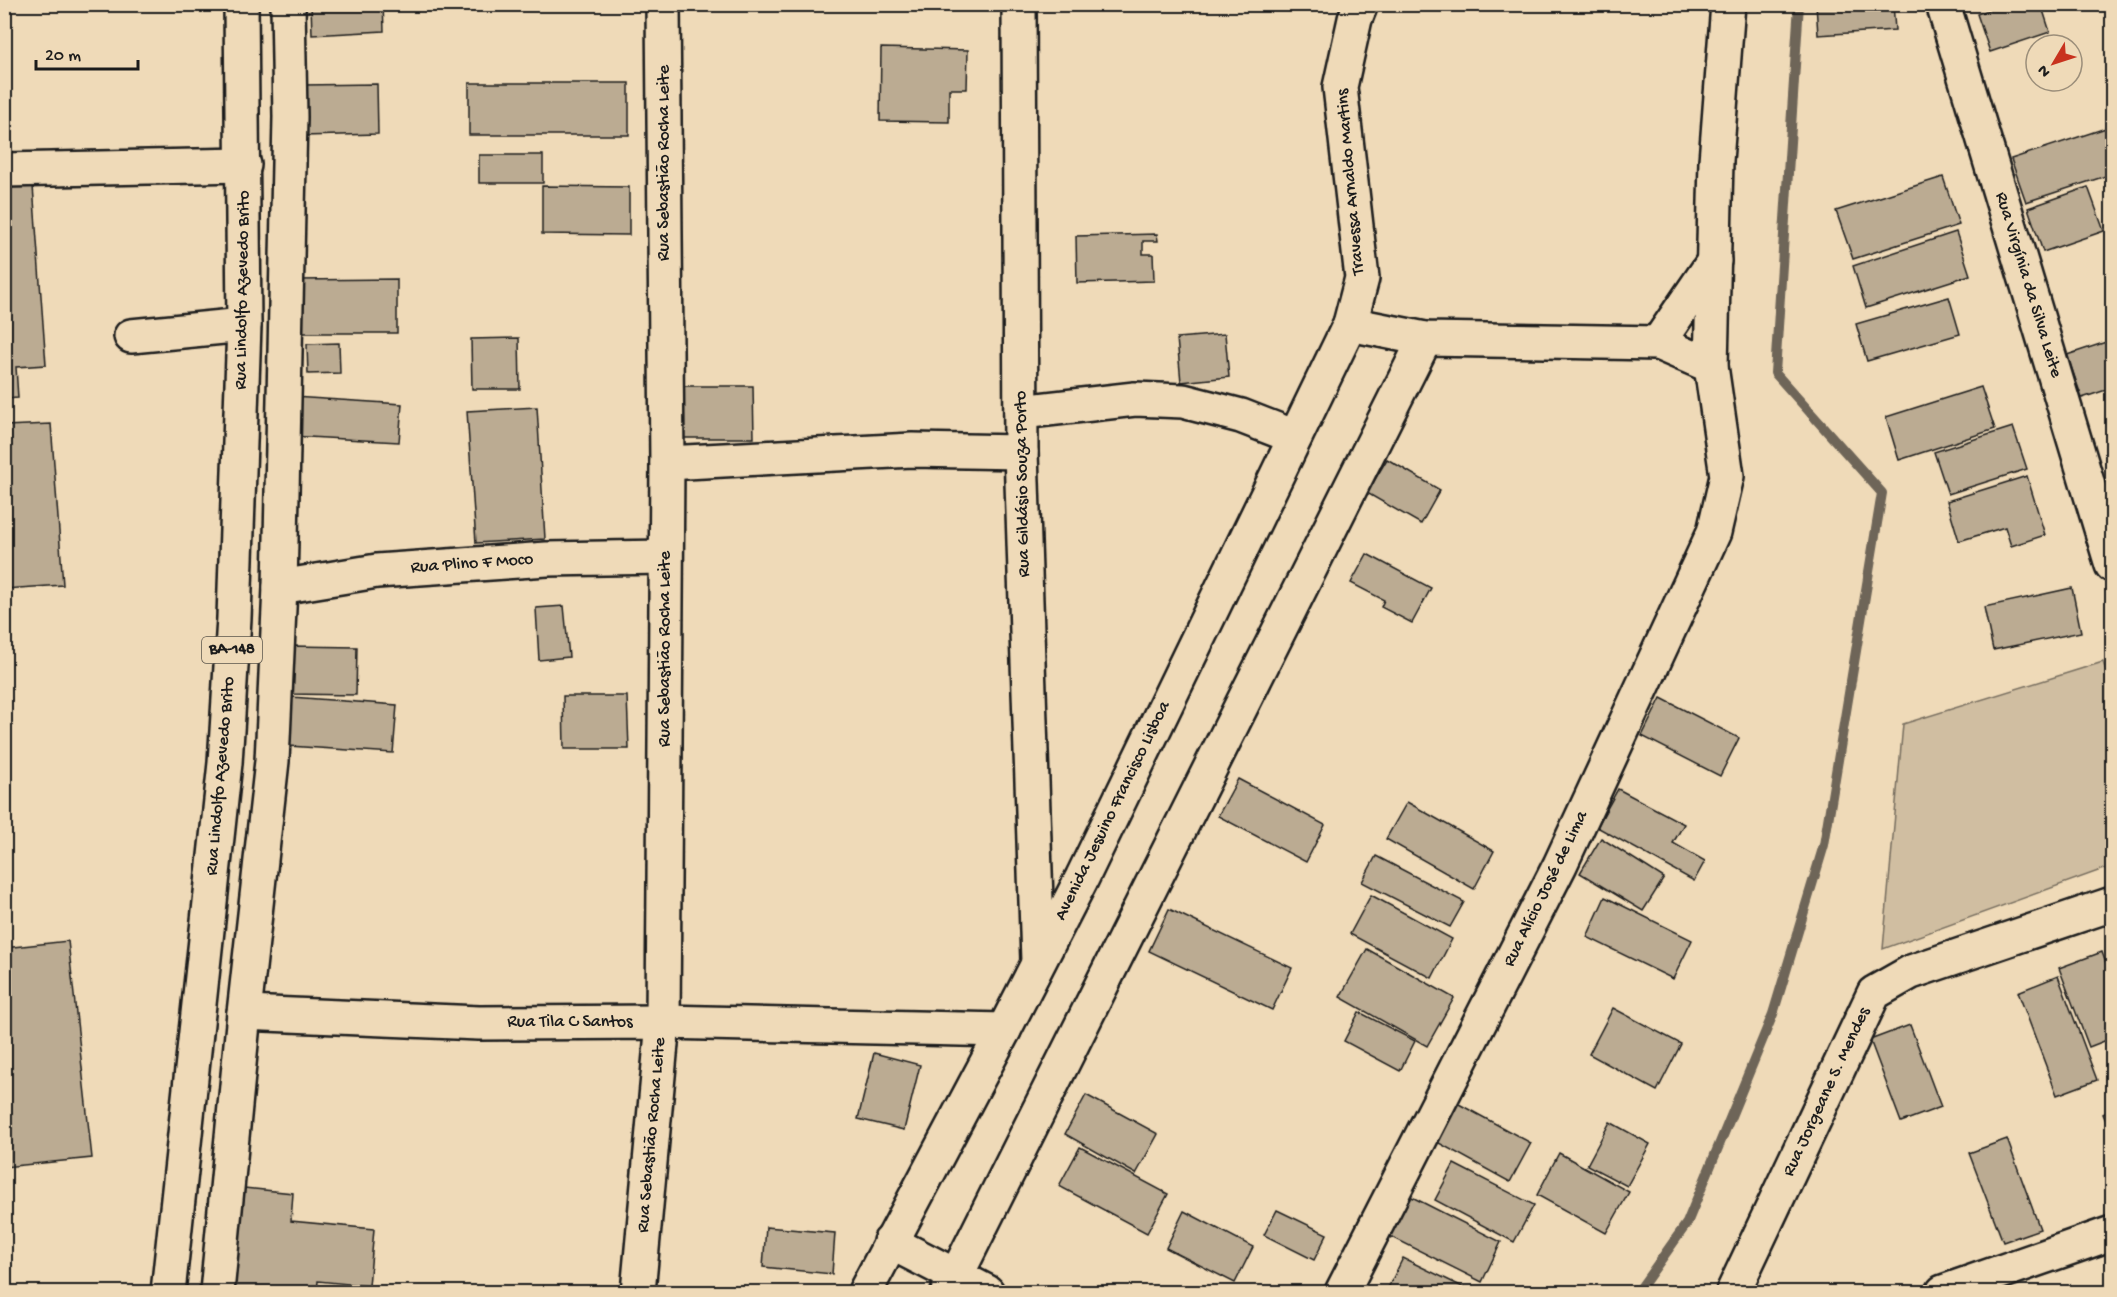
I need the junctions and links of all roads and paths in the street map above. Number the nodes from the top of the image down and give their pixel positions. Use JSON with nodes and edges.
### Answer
{"nodes":[{"id":1,"x":241,"y":4,"type":"edge"},
{"id":2,"x":288,"y":4,"type":"edge"},
{"id":3,"x":663,"y":4,"type":"edge"},
{"id":4,"x":1019,"y":4,"type":"edge"},
{"id":5,"x":1361,"y":4,"type":"edge"},
{"id":6,"x":1728,"y":4,"type":"edge"},
{"id":7,"x":1943,"y":4,"type":"edge"},
{"id":8,"x":244,"y":165,"type":"junction"},
{"id":9,"x":4,"y":170,"type":"edge"},
{"id":10,"x":1714,"y":261,"type":"junction"},
{"id":11,"x":1350,"y":324,"type":"junction"},
{"id":12,"x":244,"y":326,"type":"junction"},
{"id":13,"x":131,"y":336,"type":"dead end"},
{"id":14,"x":1425,"y":339,"type":"junction"},
{"id":15,"x":1658,"y":343,"type":"junction"},
{"id":16,"x":1711,"y":366,"type":"junction"},
{"id":17,"x":1021,"y":412,"type":"junction"},
{"id":18,"x":1295,"y":437,"type":"junction"},
{"id":19,"x":1021,"y":452,"type":"junction"},
{"id":20,"x":667,"y":463,"type":"junction"},
{"id":21,"x":665,"y":557,"type":"junction"},
{"id":22,"x":2112,"y":565,"type":"edge"},
{"id":23,"x":280,"y":587,"type":"junction"},
{"id":24,"x":234,"y":618,"type":"junction"},
{"id":25,"x":278,"y":627,"type":"junction"},
{"id":26,"x":272,"y":760,"type":"junction"},
{"id":27,"x":225,"y":763,"type":"junction"},
{"id":28,"x":2112,"y":904,"type":"edge"},
{"id":29,"x":1038,"y":963,"type":"junction"},
{"id":30,"x":244,"y":1013,"type":"junction"},
{"id":31,"x":663,"y":1022,"type":"junction"},
{"id":32,"x":1004,"y":1030,"type":"junction"},
{"id":33,"x":2112,"y":1233,"type":"edge"},
{"id":34,"x":890,"y":1242,"type":"junction"},
{"id":35,"x":952,"y":1285,"type":"edge"},
{"id":36,"x":168,"y":1293,"type":"edge"},
{"id":37,"x":217,"y":1293,"type":"edge"},
{"id":38,"x":638,"y":1293,"type":"edge"},
{"id":39,"x":865,"y":1293,"type":"edge"},
{"id":40,"x":987,"y":1293,"type":"edge"},
{"id":41,"x":1342,"y":1293,"type":"edge"},
{"id":42,"x":1732,"y":1293,"type":"edge"},
{"id":43,"x":1943,"y":1293,"type":"edge"}],
"edges":[{"from":1,"to":8,"type":"street","name":"Rua Lindolfo Azevedo Brito","number":"BA-148"},
{"from":2,"to":23,"type":"street","number":"BA-148"},
{"from":3,"to":20,"type":"street","name":"Rua Sebastião Rocha Leite"},
{"from":4,"to":17,"type":"street","name":"Rua Gildásio Souza Porto"},
{"from":5,"to":11,"type":"street","name":"Travessa Arnaldo Martins"},
{"from":6,"to":10,"type":"street"},
{"from":7,"to":22,"type":"street","name":"Rua Virgínia da Silva Leite"},
{"from":8,"to":9,"type":"street"},
{"from":8,"to":12,"type":"street","name":"Rua Lindolfo Azevedo Brito","number":"BA-148"},
{"from":10,"to":15,"type":"street"},
{"from":10,"to":16,"type":"street"},
{"from":11,"to":14,"type":"street"},
{"from":11,"to":18,"type":"street","name":"Avenida Jesuino Francisco Lisboa"},
{"from":12,"to":13,"type":"street"},
{"from":12,"to":24,"type":"street","name":"Rua Lindolfo Azevedo Brito","number":"BA-148"},
{"from":14,"to":15,"type":"street"},
{"from":14,"to":35,"type":"street"},
{"from":15,"to":16,"type":"street"},
{"from":16,"to":41,"type":"street","name":"Rua Alício José de Lima"},
{"from":17,"to":18,"type":"street"},
{"from":17,"to":19,"type":"street","name":"Rua Gildásio Souza Porto"},
{"from":18,"to":29,"type":"street","name":"Avenida Jesuino Francisco Lisboa"},
{"from":19,"to":20,"type":"street"},
{"from":19,"to":29,"type":"street","name":"Rua Gildásio Souza Porto"},
{"from":20,"to":21,"type":"street","name":"Rua Sebastião Rocha Leite"},
{"from":21,"to":23,"type":"street","name":"Rua Plino F Moco"},
{"from":21,"to":31,"type":"street","name":"Rua Sebastião Rocha Leite"},
{"from":23,"to":25,"type":"street","number":"BA-148"},
{"from":24,"to":25,"type":"street"},
{"from":24,"to":27,"type":"street","name":"Rua Lindolfo Azevedo Brito","number":"BA-148"},
{"from":25,"to":26,"type":"street","number":"BA-148"},
{"from":26,"to":27,"type":"street"},
{"from":26,"to":30,"type":"street","number":"BA-148"},
{"from":27,"to":36,"type":"street","name":"Rua Lindolfo Azevedo Brito","number":"BA-148"},
{"from":28,"to":42,"type":"street","name":"Rua Jorgeane S. Mendes"},
{"from":29,"to":32,"type":"street","name":"Avenida Jesuino Francisco Lisboa"},
{"from":30,"to":31,"type":"street","name":"Rua Tila C Santos"},
{"from":30,"to":37,"type":"street","number":"BA-148"},
{"from":31,"to":32,"type":"street","name":"Rua Tila C Santos"},
{"from":31,"to":38,"type":"street","name":"Rua Sebastião Rocha Leite"},
{"from":32,"to":34,"type":"street","name":"Avenida Jesuino Francisco Lisboa"},
{"from":33,"to":43,"type":"street"},
{"from":34,"to":35,"type":"street"},
{"from":34,"to":39,"type":"street","name":"Avenida Jesuino Francisco Lisboa"},
{"from":35,"to":40,"type":"street"}]}
